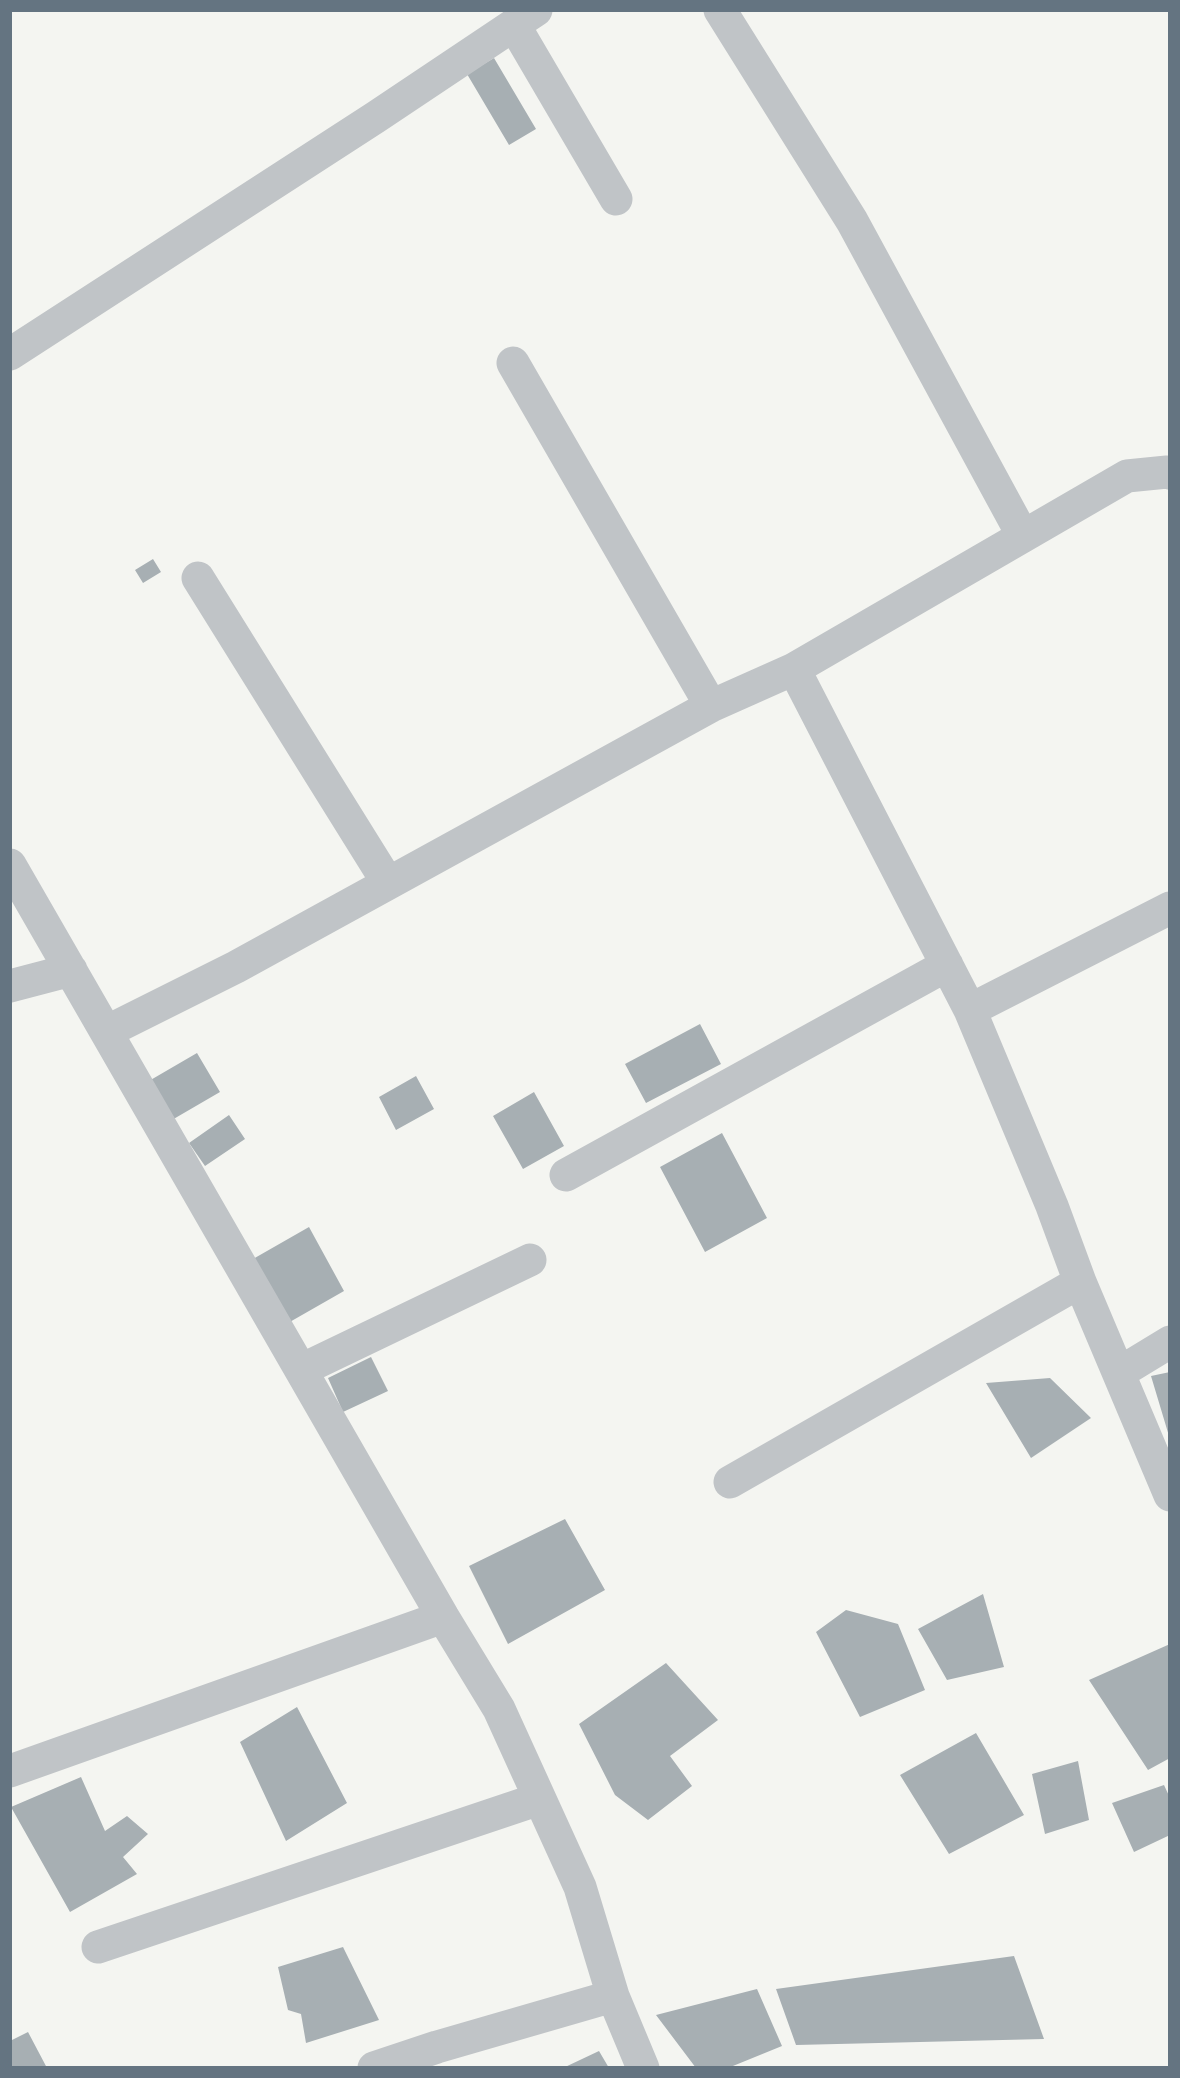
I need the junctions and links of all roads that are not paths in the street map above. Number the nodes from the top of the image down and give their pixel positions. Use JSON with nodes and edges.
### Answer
{"nodes":[{"id":1,"x":720,"y":10,"type":"edge"},
{"id":2,"x":525,"y":18,"type":"edge"},
{"id":3,"x":616,"y":199,"type":"dead end"},
{"id":4,"x":10,"y":354,"type":"edge"},
{"id":5,"x":513,"y":363,"type":"dead end"},
{"id":6,"x":1170,"y":473,"type":"edge"},
{"id":7,"x":1023,"y":537,"type":"junction"},
{"id":8,"x":198,"y":578,"type":"dead end"},
{"id":9,"x":794,"y":669,"type":"junction"},
{"id":10,"x":711,"y":706,"type":"junction"},
{"id":11,"x":10,"y":864,"type":"edge"},
{"id":12,"x":388,"y":883,"type":"junction"},
{"id":13,"x":1170,"y":908,"type":"edge"},
{"id":14,"x":947,"y":965,"type":"junction"},
{"id":15,"x":71,"y":970,"type":"junction"},
{"id":16,"x":10,"y":986,"type":"edge"},
{"id":17,"x":970,"y":1010,"type":"junction"},
{"id":18,"x":108,"y":1031,"type":"junction"},
{"id":19,"x":566,"y":1175,"type":"dead end"},
{"id":20,"x":530,"y":1260,"type":"dead end"},
{"id":21,"x":1080,"y":1282,"type":"junction"},
{"id":22,"x":1170,"y":1342,"type":"edge"},
{"id":23,"x":301,"y":1370,"type":"junction"},
{"id":24,"x":1119,"y":1373,"type":"junction"},
{"id":25,"x":730,"y":1482,"type":"dead end"},
{"id":26,"x":1170,"y":1495,"type":"edge"},
{"id":27,"x":442,"y":1617,"type":"junction"},
{"id":28,"x":10,"y":1771,"type":"edge"},
{"id":29,"x":539,"y":1799,"type":"junction"},
{"id":30,"x":98,"y":1947,"type":"dead end"},
{"id":31,"x":613,"y":1996,"type":"junction"},
{"id":32,"x":375,"y":2067,"type":"edge"},
{"id":33,"x":643,"y":2067,"type":"edge"}],
"edges":[{"from":1,"to":7,"type":"street"},
{"from":2,"to":3,"type":"street"},
{"from":2,"to":4,"type":"street"},
{"from":5,"to":10,"type":"street"},
{"from":6,"to":7,"type":"street"},
{"from":7,"to":9,"type":"street"},
{"from":8,"to":12,"type":"street"},
{"from":9,"to":10,"type":"street"},
{"from":9,"to":14,"type":"street"},
{"from":10,"to":12,"type":"street"},
{"from":11,"to":15,"type":"street"},
{"from":12,"to":18,"type":"street"},
{"from":13,"to":17,"type":"street"},
{"from":14,"to":17,"type":"street"},
{"from":14,"to":19,"type":"street"},
{"from":15,"to":16,"type":"street"},
{"from":15,"to":18,"type":"street"},
{"from":17,"to":21,"type":"street"},
{"from":18,"to":23,"type":"street"},
{"from":20,"to":23,"type":"street"},
{"from":21,"to":24,"type":"street"},
{"from":21,"to":25,"type":"street"},
{"from":22,"to":24,"type":"street"},
{"from":23,"to":27,"type":"street"},
{"from":24,"to":26,"type":"street"},
{"from":27,"to":28,"type":"street"},
{"from":27,"to":29,"type":"street"},
{"from":29,"to":30,"type":"street"},
{"from":29,"to":31,"type":"street"},
{"from":31,"to":32,"type":"street"},
{"from":31,"to":33,"type":"street"}]}
